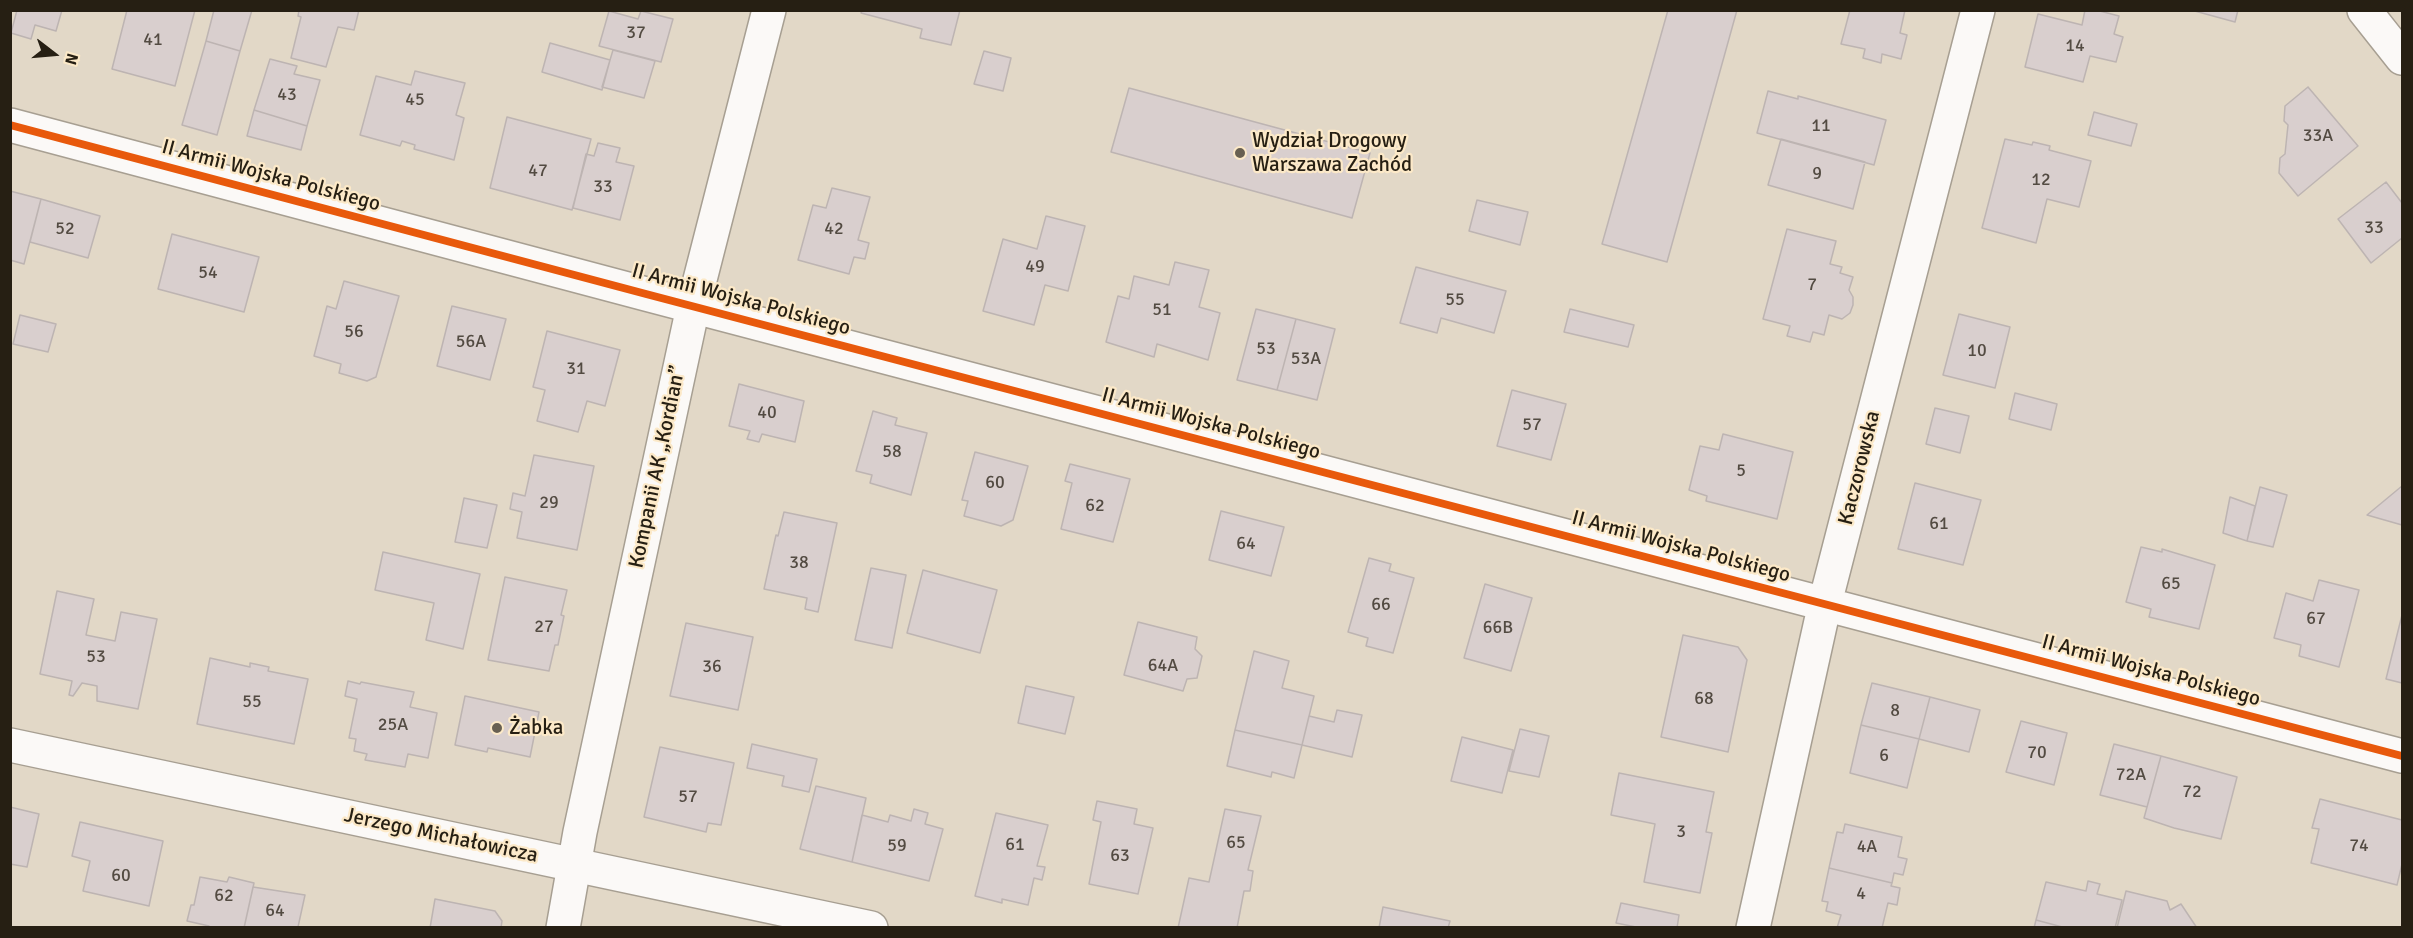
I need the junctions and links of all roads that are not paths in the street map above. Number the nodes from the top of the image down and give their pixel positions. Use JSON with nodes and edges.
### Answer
{"nodes":[{"id":1,"x":769,"y":10,"type":"edge"},
{"id":2,"x":1978,"y":10,"type":"edge"},
{"id":3,"x":2364,"y":10,"type":"edge"},
{"id":4,"x":2403,"y":58,"type":"edge"},
{"id":5,"x":10,"y":125,"type":"edge"},
{"id":6,"x":693,"y":307,"type":"junction"},
{"id":7,"x":1825,"y":603,"type":"junction"},
{"id":8,"x":10,"y":745,"type":"edge"},
{"id":9,"x":2403,"y":756,"type":"edge"},
{"id":10,"x":574,"y":864,"type":"junction"},
{"id":11,"x":563,"y":927,"type":"edge"},
{"id":12,"x":871,"y":927,"type":"edge"},
{"id":13,"x":1753,"y":927,"type":"edge"}],
"edges":[{"from":1,"to":6,"type":"street","name":"Kompanii AK „Kordian”"},
{"from":2,"to":7,"type":"street","name":"Kaczorowska"},
{"from":3,"to":4,"type":"street"},
{"from":5,"to":6,"type":"street","name":"II Armii Wojska Polskiego"},
{"from":6,"to":7,"type":"street","name":"II Armii Wojska Polskiego"},
{"from":6,"to":10,"type":"street","name":"Kompanii AK „Kordian”"},
{"from":7,"to":9,"type":"street","name":"II Armii Wojska Polskiego"},
{"from":7,"to":13,"type":"street","name":"Kaczorowska"},
{"from":8,"to":10,"type":"street","name":"Jerzego Michałowicza"},
{"from":10,"to":11,"type":"street","name":"Kompanii AK „Kordian”"},
{"from":10,"to":12,"type":"street","name":"Jerzego Michałowicza"}]}
